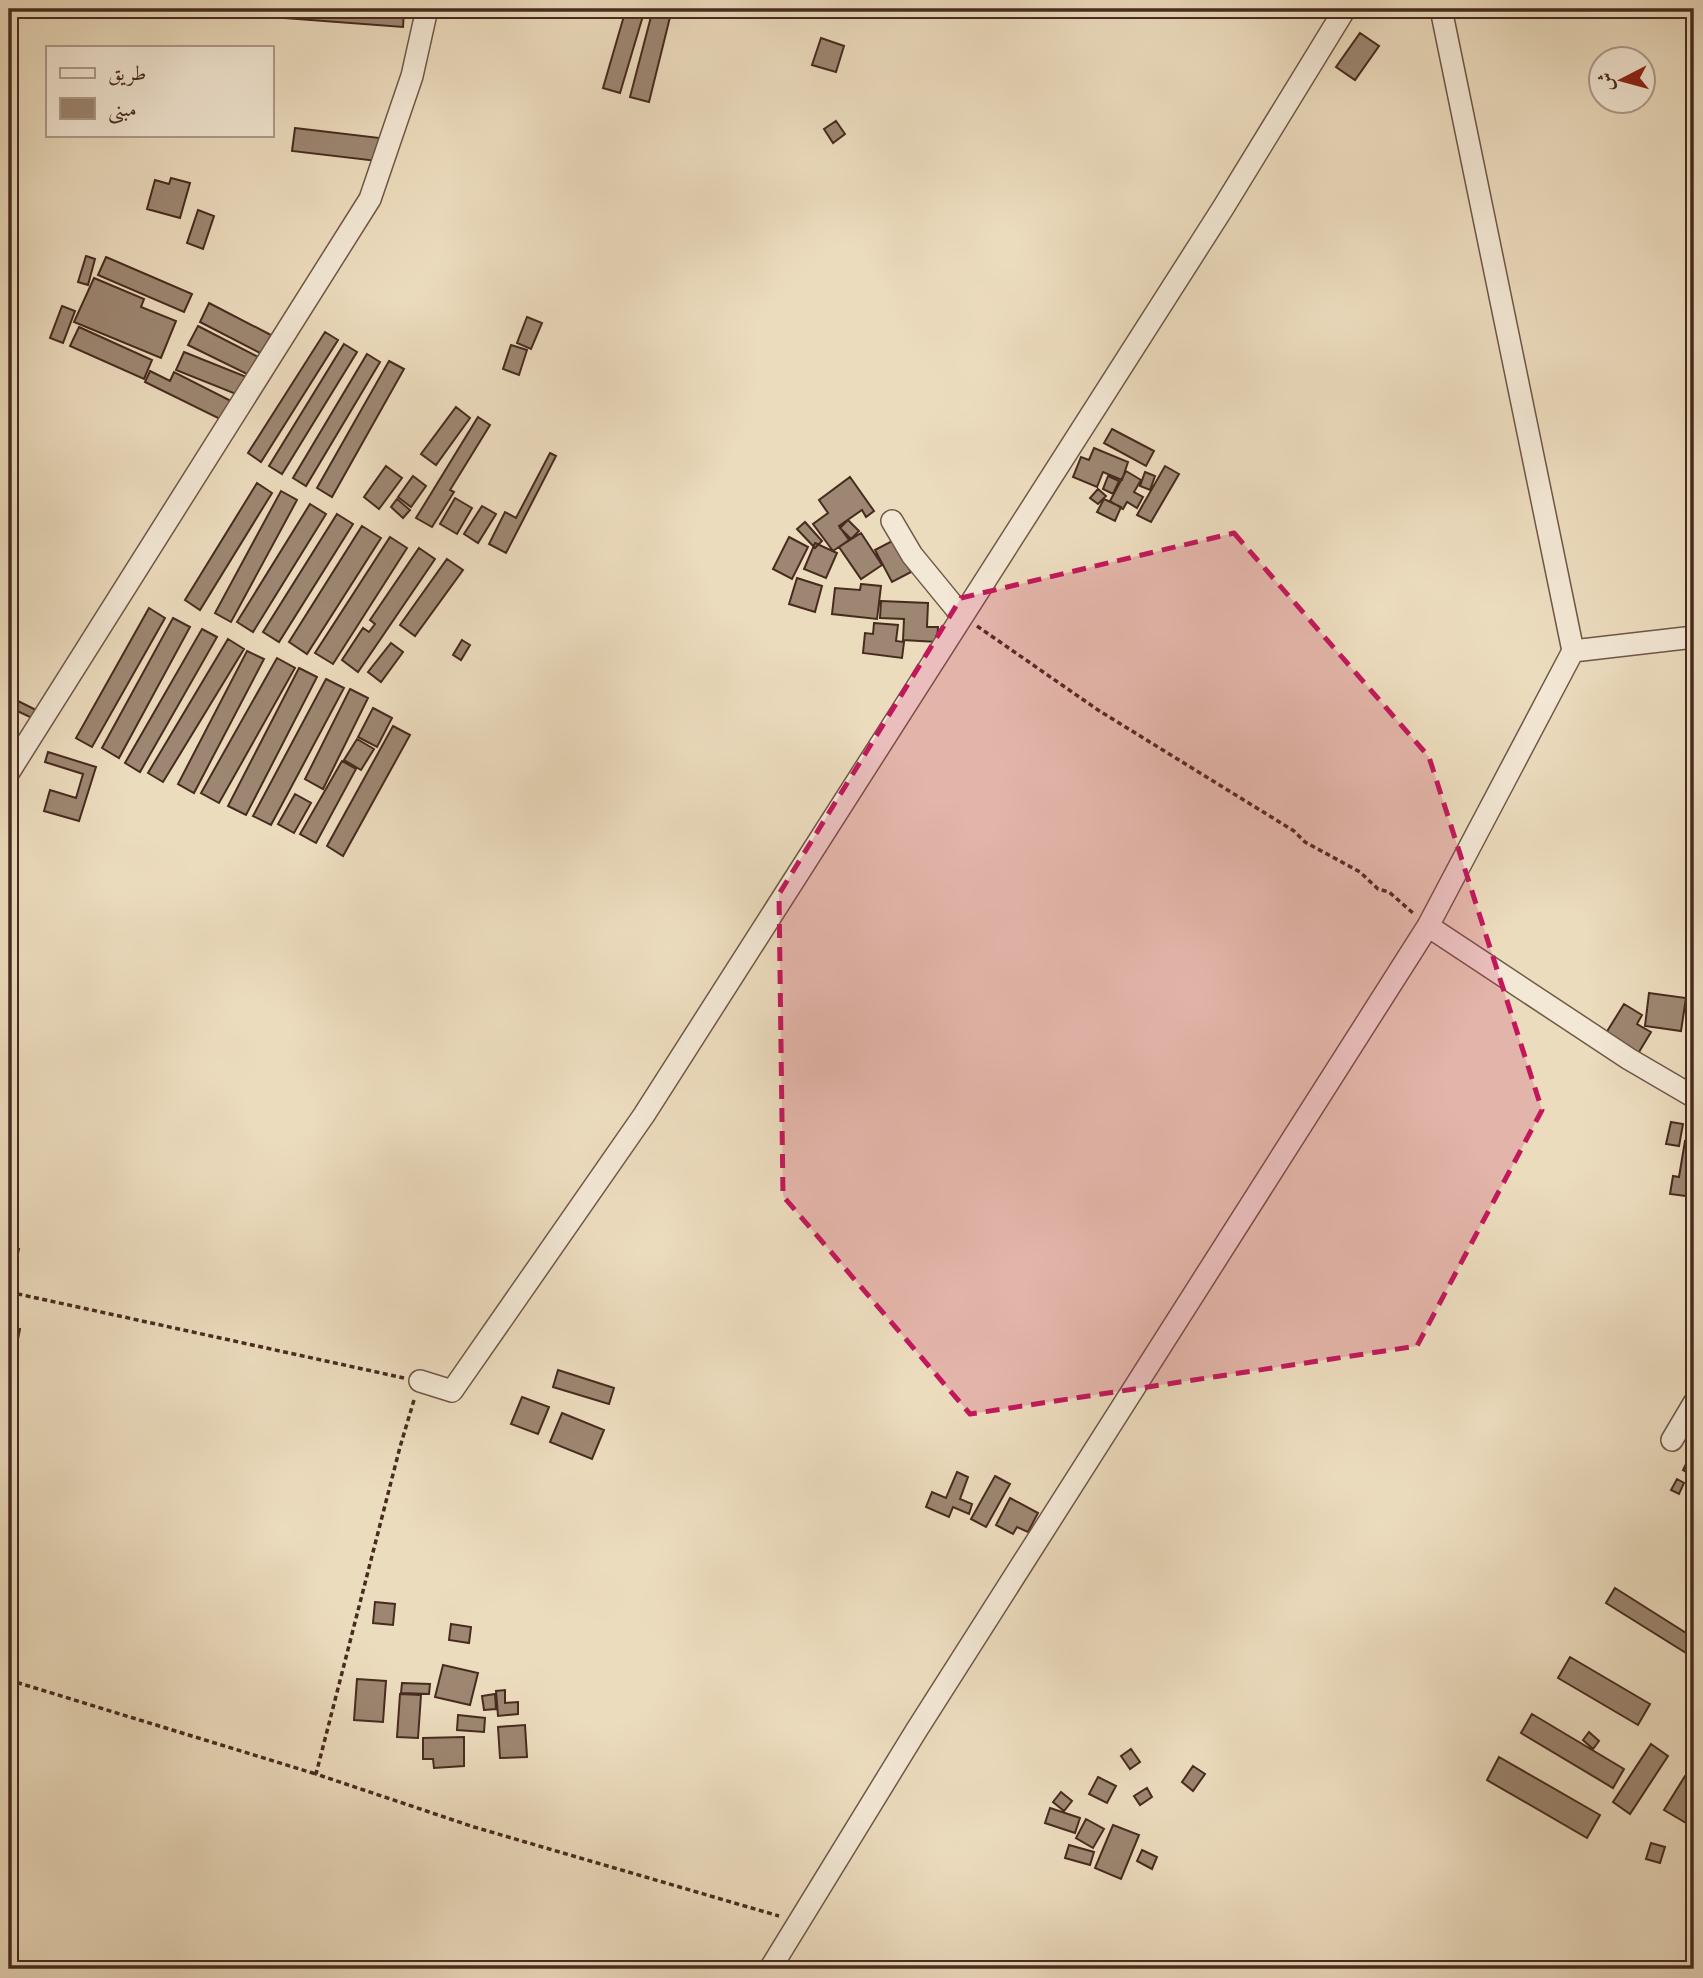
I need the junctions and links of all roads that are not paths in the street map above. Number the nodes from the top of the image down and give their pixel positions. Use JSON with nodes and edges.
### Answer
{"nodes":[{"id":1,"x":427,"y":9,"type":"edge"},
{"id":2,"x":1345,"y":9,"type":"edge"},
{"id":3,"x":1441,"y":9,"type":"edge"},
{"id":4,"x":892,"y":521,"type":"dead end"},
{"id":5,"x":962,"y":616,"type":"junction"},
{"id":6,"x":1694,"y":637,"type":"edge"},
{"id":7,"x":1573,"y":651,"type":"junction"},
{"id":8,"x":9,"y":772,"type":"edge"},
{"id":9,"x":1428,"y":926,"type":"junction"},
{"id":10,"x":1694,"y":1097,"type":"edge"},
{"id":11,"x":419,"y":1381,"type":"road end"},
{"id":12,"x":1694,"y":1403,"type":"edge"},
{"id":13,"x":1672,"y":1440,"type":"dead end"},
{"id":14,"x":770,"y":1969,"type":"edge"}],
"edges":[{"from":1,"to":8,"type":"street"},
{"from":2,"to":5,"type":"street"},
{"from":3,"to":7,"type":"street"},
{"from":4,"to":5,"type":"street"},
{"from":5,"to":11,"type":"street"},
{"from":6,"to":7,"type":"street"},
{"from":7,"to":9,"type":"street"},
{"from":9,"to":10,"type":"street"},
{"from":9,"to":14,"type":"street"},
{"from":12,"to":13,"type":"street"}]}
